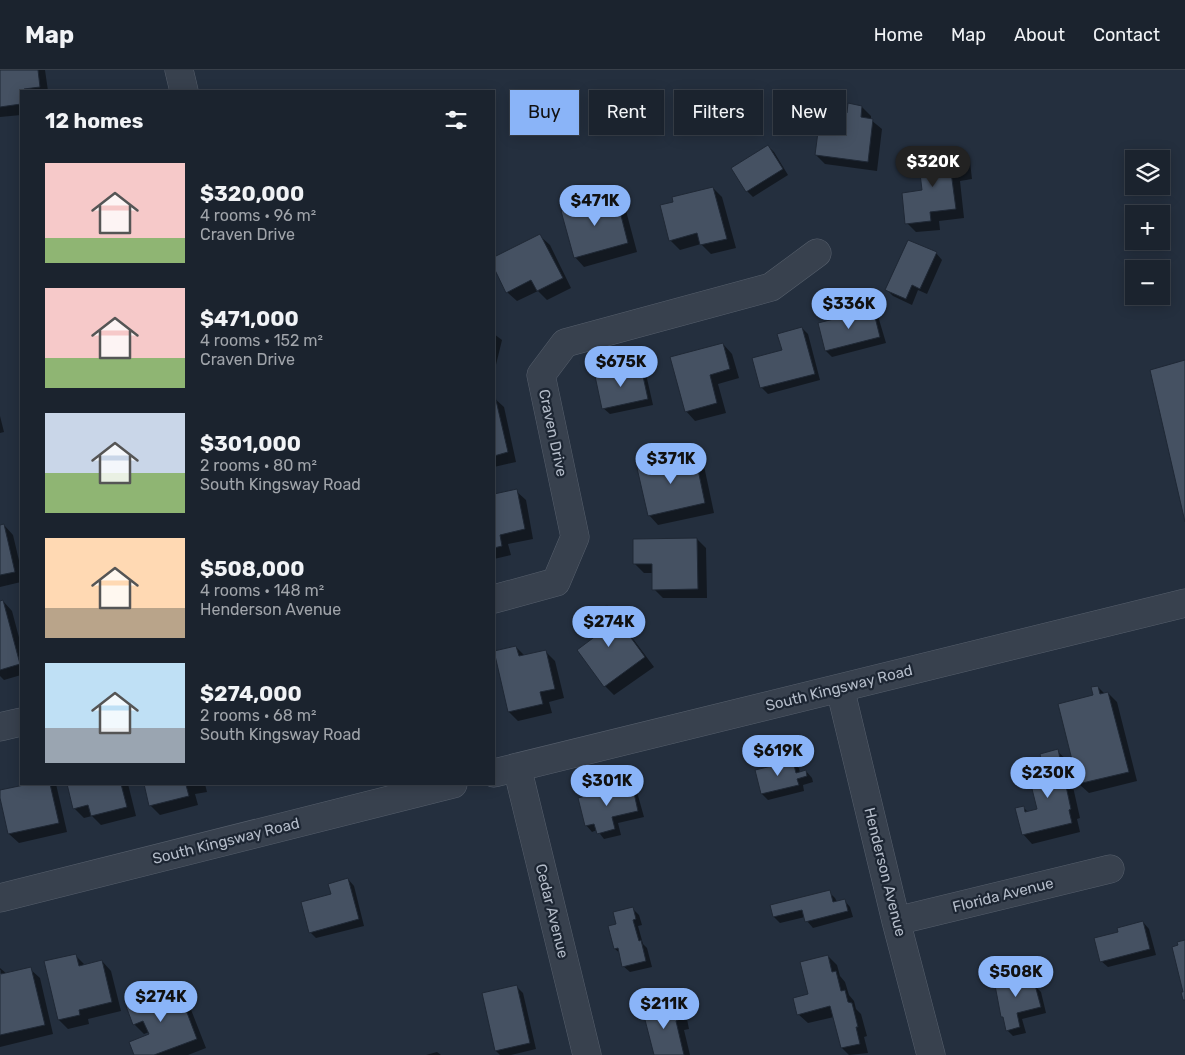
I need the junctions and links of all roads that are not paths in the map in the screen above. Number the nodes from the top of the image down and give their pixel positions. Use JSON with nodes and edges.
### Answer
{"nodes":[{"id":1,"x":179,"y":70,"type":"edge"},
{"id":2,"x":184,"y":90,"type":"edge"},
{"id":3,"x":818,"y":254,"type":"dead end"},
{"id":4,"x":495,"y":599,"type":"edge"},
{"id":5,"x":1185,"y":603,"type":"edge"},
{"id":6,"x":840,"y":688,"type":"junction"},
{"id":7,"x":20,"y":722,"type":"edge"},
{"id":8,"x":0,"y":727,"type":"edge"},
{"id":9,"x":505,"y":770,"type":"edge"},
{"id":10,"x":449,"y":785,"type":"edge"},
{"id":11,"x":1110,"y":869,"type":"dead end"},
{"id":12,"x":0,"y":898,"type":"edge"},
{"id":13,"x":896,"y":921,"type":"junction"},
{"id":14,"x":587,"y":1055,"type":"edge"},
{"id":15,"x":931,"y":1055,"type":"edge"}],
"edges":[{"from":1,"to":2,"type":"street"},
{"from":3,"to":4,"type":"street","name":"Craven Drive"},
{"from":5,"to":6,"type":"street","name":"South Kingsway Road"},
{"from":6,"to":9,"type":"street","name":"South Kingsway Road"},
{"from":6,"to":13,"type":"street","name":"Henderson Avenue"},
{"from":7,"to":8,"type":"street"},
{"from":9,"to":14,"type":"street","name":"Cedar Avenue"},
{"from":10,"to":12,"type":"street","name":"South Kingsway Road"},
{"from":11,"to":13,"type":"street","name":"Florida Avenue"},
{"from":13,"to":15,"type":"street","name":"Henderson Avenue"}]}
